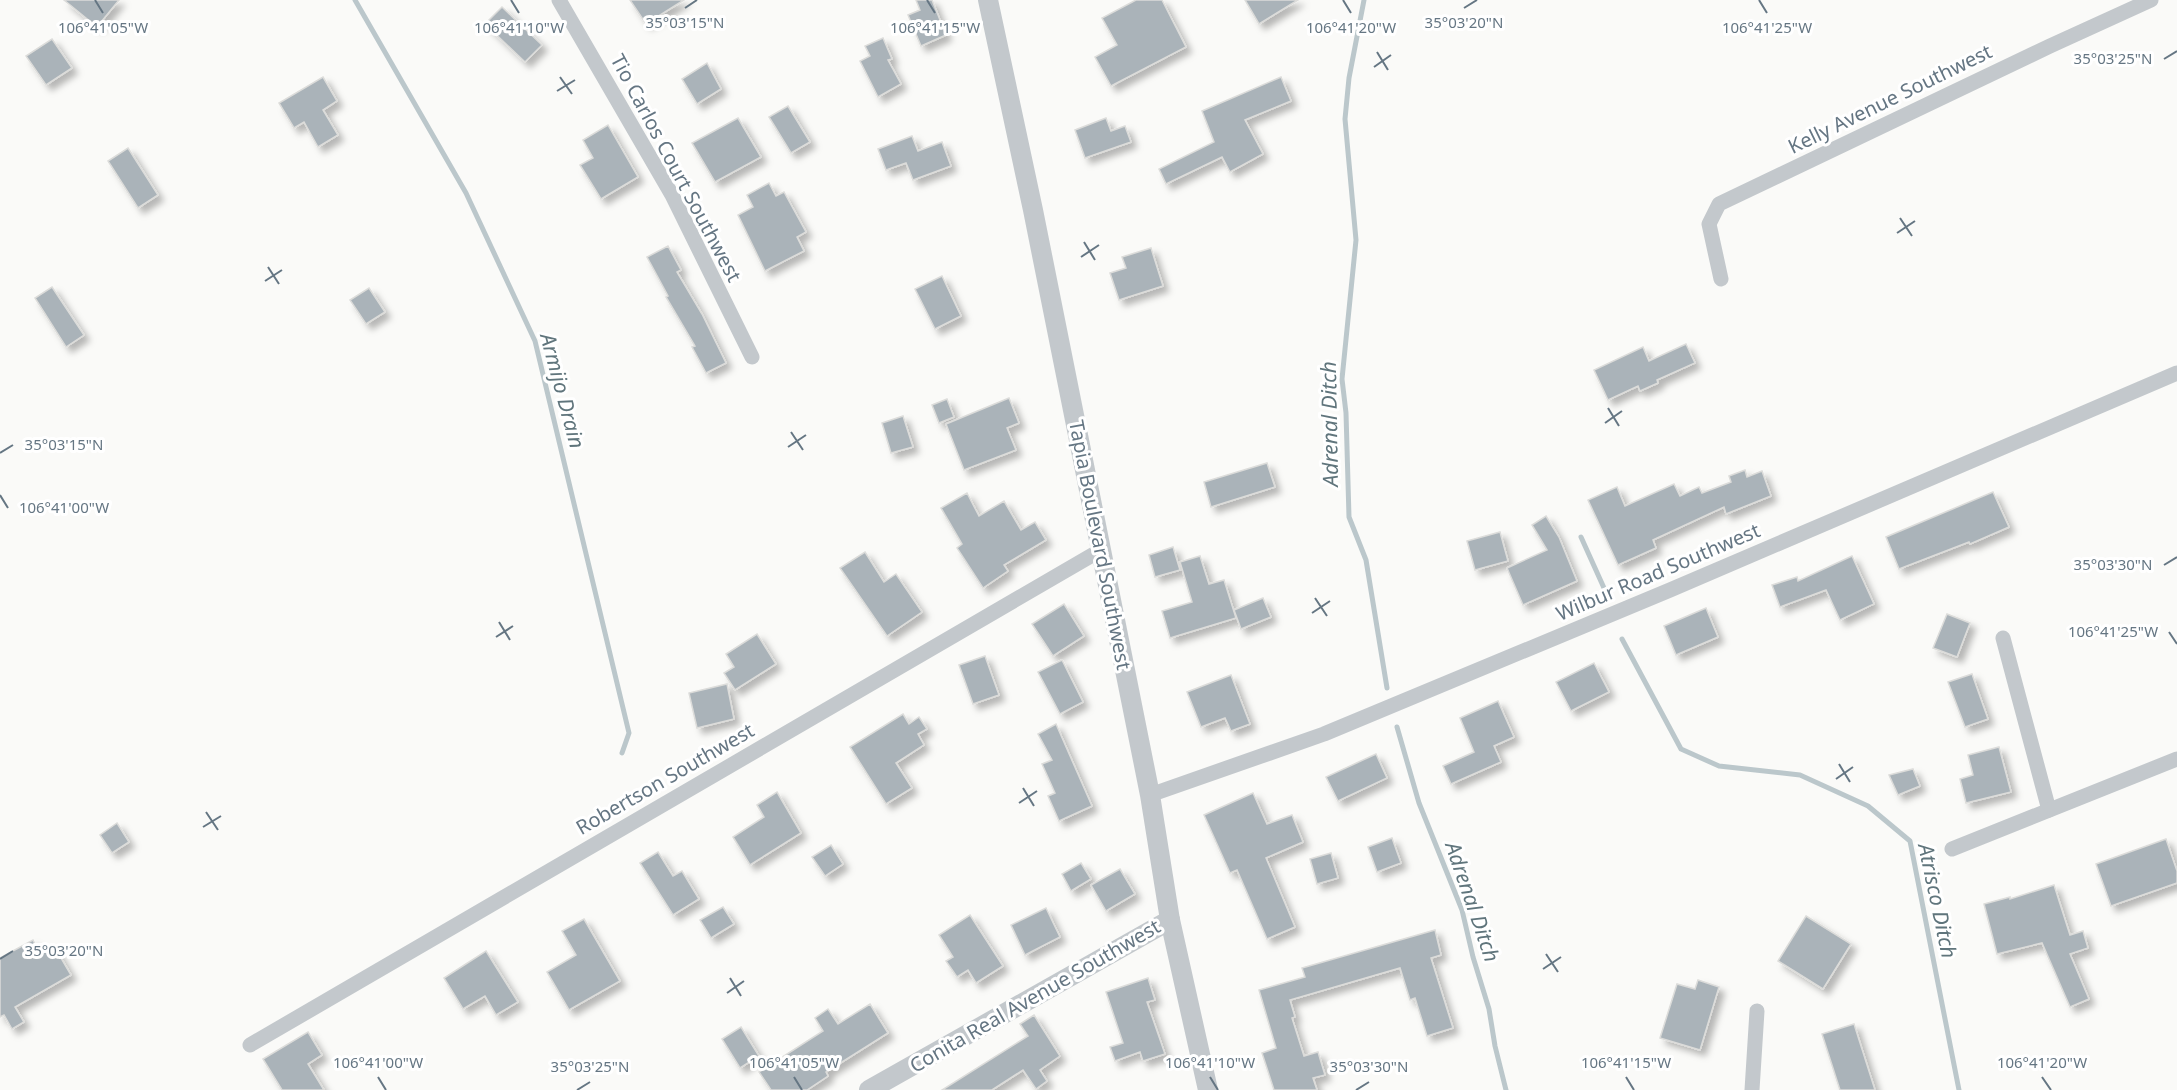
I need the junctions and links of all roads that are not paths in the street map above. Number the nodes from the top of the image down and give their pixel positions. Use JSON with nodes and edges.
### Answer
{"nodes":[{"id":1,"x":559,"y":0,"type":"edge"},
{"id":2,"x":988,"y":0,"type":"edge"},
{"id":3,"x":2151,"y":0,"type":"edge"},
{"id":4,"x":1721,"y":279,"type":"dead end"},
{"id":5,"x":752,"y":357,"type":"dead end"},
{"id":6,"x":2177,"y":373,"type":"edge"},
{"id":7,"x":1101,"y":550,"type":"junction"},
{"id":8,"x":2003,"y":638,"type":"dead end"},
{"id":9,"x":2177,"y":759,"type":"edge"},
{"id":10,"x":1150,"y":795,"type":"junction"},
{"id":11,"x":2049,"y":810,"type":"junction"},
{"id":12,"x":1952,"y":849,"type":"dead end"},
{"id":13,"x":1170,"y":920,"type":"junction"},
{"id":14,"x":1757,"y":1011,"type":"dead end"},
{"id":15,"x":250,"y":1045,"type":"dead end"},
{"id":16,"x":868,"y":1090,"type":"edge"},
{"id":17,"x":1208,"y":1090,"type":"edge"},
{"id":18,"x":1752,"y":1090,"type":"edge"}],
"edges":[{"from":1,"to":5,"type":"street","name":"Tio Carlos Court Southwest"},
{"from":2,"to":7,"type":"street","name":"Tapia Boulevard Southwest"},
{"from":3,"to":4,"type":"street","name":"Kelly Avenue Southwest"},
{"from":6,"to":10,"type":"street","name":"Wilbur Road Southwest"},
{"from":7,"to":10,"type":"street","name":"Tapia Boulevard Southwest"},
{"from":7,"to":15,"type":"street","name":"Robertson Southwest"},
{"from":8,"to":11,"type":"street"},
{"from":9,"to":11,"type":"street"},
{"from":10,"to":13,"type":"street","name":"Tapia Boulevard Southwest"},
{"from":11,"to":12,"type":"street"},
{"from":13,"to":16,"type":"street","name":"Conita Real Avenue Southwest"},
{"from":13,"to":17,"type":"street","name":"Tapia Boulevard Southwest"},
{"from":14,"to":18,"type":"street"}]}
